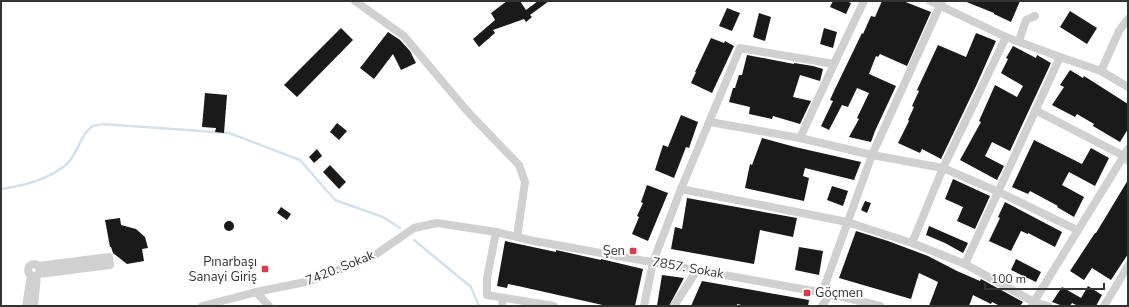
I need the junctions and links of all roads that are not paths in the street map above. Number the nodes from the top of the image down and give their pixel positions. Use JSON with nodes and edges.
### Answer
{"nodes":[{"id":1,"x":355,"y":1,"type":"edge"},
{"id":2,"x":864,"y":1,"type":"edge"},
{"id":3,"x":930,"y":1,"type":"edge"},
{"id":4,"x":941,"y":3,"type":"edge"},
{"id":5,"x":1035,"y":16,"type":"dead end"},
{"id":6,"x":1128,"y":19,"type":"edge"},
{"id":7,"x":1006,"y":37,"type":"junction"},
{"id":8,"x":1019,"y":41,"type":"junction"},
{"id":9,"x":1060,"y":57,"type":"junction"},
{"id":10,"x":834,"y":64,"type":"junction"},
{"id":11,"x":1101,"y":71,"type":"junction"},
{"id":12,"x":1128,"y":87,"type":"edge"},
{"id":13,"x":1035,"y":110,"type":"junction"},
{"id":14,"x":710,"y":122,"type":"junction"},
{"id":15,"x":800,"y":138,"type":"junction"},
{"id":16,"x":872,"y":155,"type":"junction"},
{"id":17,"x":1127,"y":155,"type":"edge"},
{"id":18,"x":943,"y":168,"type":"junction"},
{"id":19,"x":681,"y":189,"type":"junction"},
{"id":20,"x":999,"y":192,"type":"junction"},
{"id":21,"x":847,"y":222,"type":"junction"},
{"id":22,"x":1077,"y":230,"type":"junction"},
{"id":23,"x":496,"y":232,"type":"junction"},
{"id":24,"x":517,"y":237,"type":"junction"},
{"id":25,"x":912,"y":243,"type":"junction"},
{"id":26,"x":653,"y":262,"type":"junction"},
{"id":27,"x":965,"y":264,"type":"junction"},
{"id":28,"x":76,"y":265,"type":"dead end"},
{"id":29,"x":1128,"y":266,"type":"edge"},
{"id":30,"x":697,"y":270,"type":"junction"},
{"id":31,"x":36,"y":273,"type":"junction"},
{"id":32,"x":256,"y":292,"type":"junction"},
{"id":33,"x":826,"y":293,"type":"junction"},
{"id":34,"x":503,"y":302,"type":"edge"},
{"id":35,"x":1033,"y":304,"type":"edge"},
{"id":36,"x":26,"y":306,"type":"edge"},
{"id":37,"x":34,"y":306,"type":"edge"},
{"id":38,"x":202,"y":306,"type":"edge"},
{"id":39,"x":269,"y":306,"type":"edge"},
{"id":40,"x":554,"y":306,"type":"edge"},
{"id":41,"x":644,"y":306,"type":"edge"},
{"id":42,"x":674,"y":306,"type":"edge"},
{"id":43,"x":822,"y":306,"type":"edge"},
{"id":44,"x":880,"y":306,"type":"edge"},
{"id":45,"x":1048,"y":306,"type":"edge"},
{"id":46,"x":1104,"y":306,"type":"edge"}],
"edges":[{"from":1,"to":24,"type":"street"},
{"from":2,"to":10,"type":"street"},
{"from":3,"to":4,"type":"street"},
{"from":4,"to":7,"type":"street"},
{"from":4,"to":16,"type":"street"},
{"from":5,"to":8,"type":"street"},
{"from":6,"to":11,"type":"street"},
{"from":7,"to":8,"type":"street"},
{"from":7,"to":18,"type":"street"},
{"from":8,"to":9,"type":"street"},
{"from":9,"to":11,"type":"street"},
{"from":9,"to":13,"type":"street"},
{"from":10,"to":14,"type":"street"},
{"from":10,"to":15,"type":"street"},
{"from":11,"to":12,"type":"street"},
{"from":13,"to":17,"type":"street"},
{"from":13,"to":20,"type":"street"},
{"from":14,"to":15,"type":"street"},
{"from":14,"to":19,"type":"street"},
{"from":15,"to":16,"type":"street"},
{"from":16,"to":18,"type":"street"},
{"from":16,"to":21,"type":"street"},
{"from":17,"to":22,"type":"street"},
{"from":18,"to":20,"type":"street"},
{"from":18,"to":25,"type":"street"},
{"from":19,"to":21,"type":"street"},
{"from":19,"to":26,"type":"street"},
{"from":20,"to":22,"type":"street"},
{"from":20,"to":27,"type":"street"},
{"from":21,"to":25,"type":"street"},
{"from":21,"to":33,"type":"street"},
{"from":22,"to":35,"type":"street"},
{"from":23,"to":24,"type":"street","name":"7857. Sokak"},
{"from":23,"to":32,"type":"street","name":"7420. Sokak"},
{"from":23,"to":34,"type":"street"},
{"from":24,"to":26,"type":"street","name":"7857. Sokak"},
{"from":25,"to":27,"type":"street"},
{"from":26,"to":30,"type":"street","name":"7857. Sokak"},
{"from":26,"to":41,"type":"street"},
{"from":27,"to":35,"type":"street"},
{"from":28,"to":31,"type":"street"},
{"from":29,"to":46,"type":"street"},
{"from":30,"to":33,"type":"street","name":"7857. Sokak"},
{"from":30,"to":42,"type":"street"},
{"from":31,"to":36,"type":"street"},
{"from":31,"to":37,"type":"street"},
{"from":32,"to":38,"type":"street","name":"7420. Sokak"},
{"from":32,"to":39,"type":"street"},
{"from":33,"to":43,"type":"street"},
{"from":33,"to":44,"type":"street","name":"7857. Sokak"},
{"from":34,"to":40,"type":"street"},
{"from":35,"to":45,"type":"street"}]}
